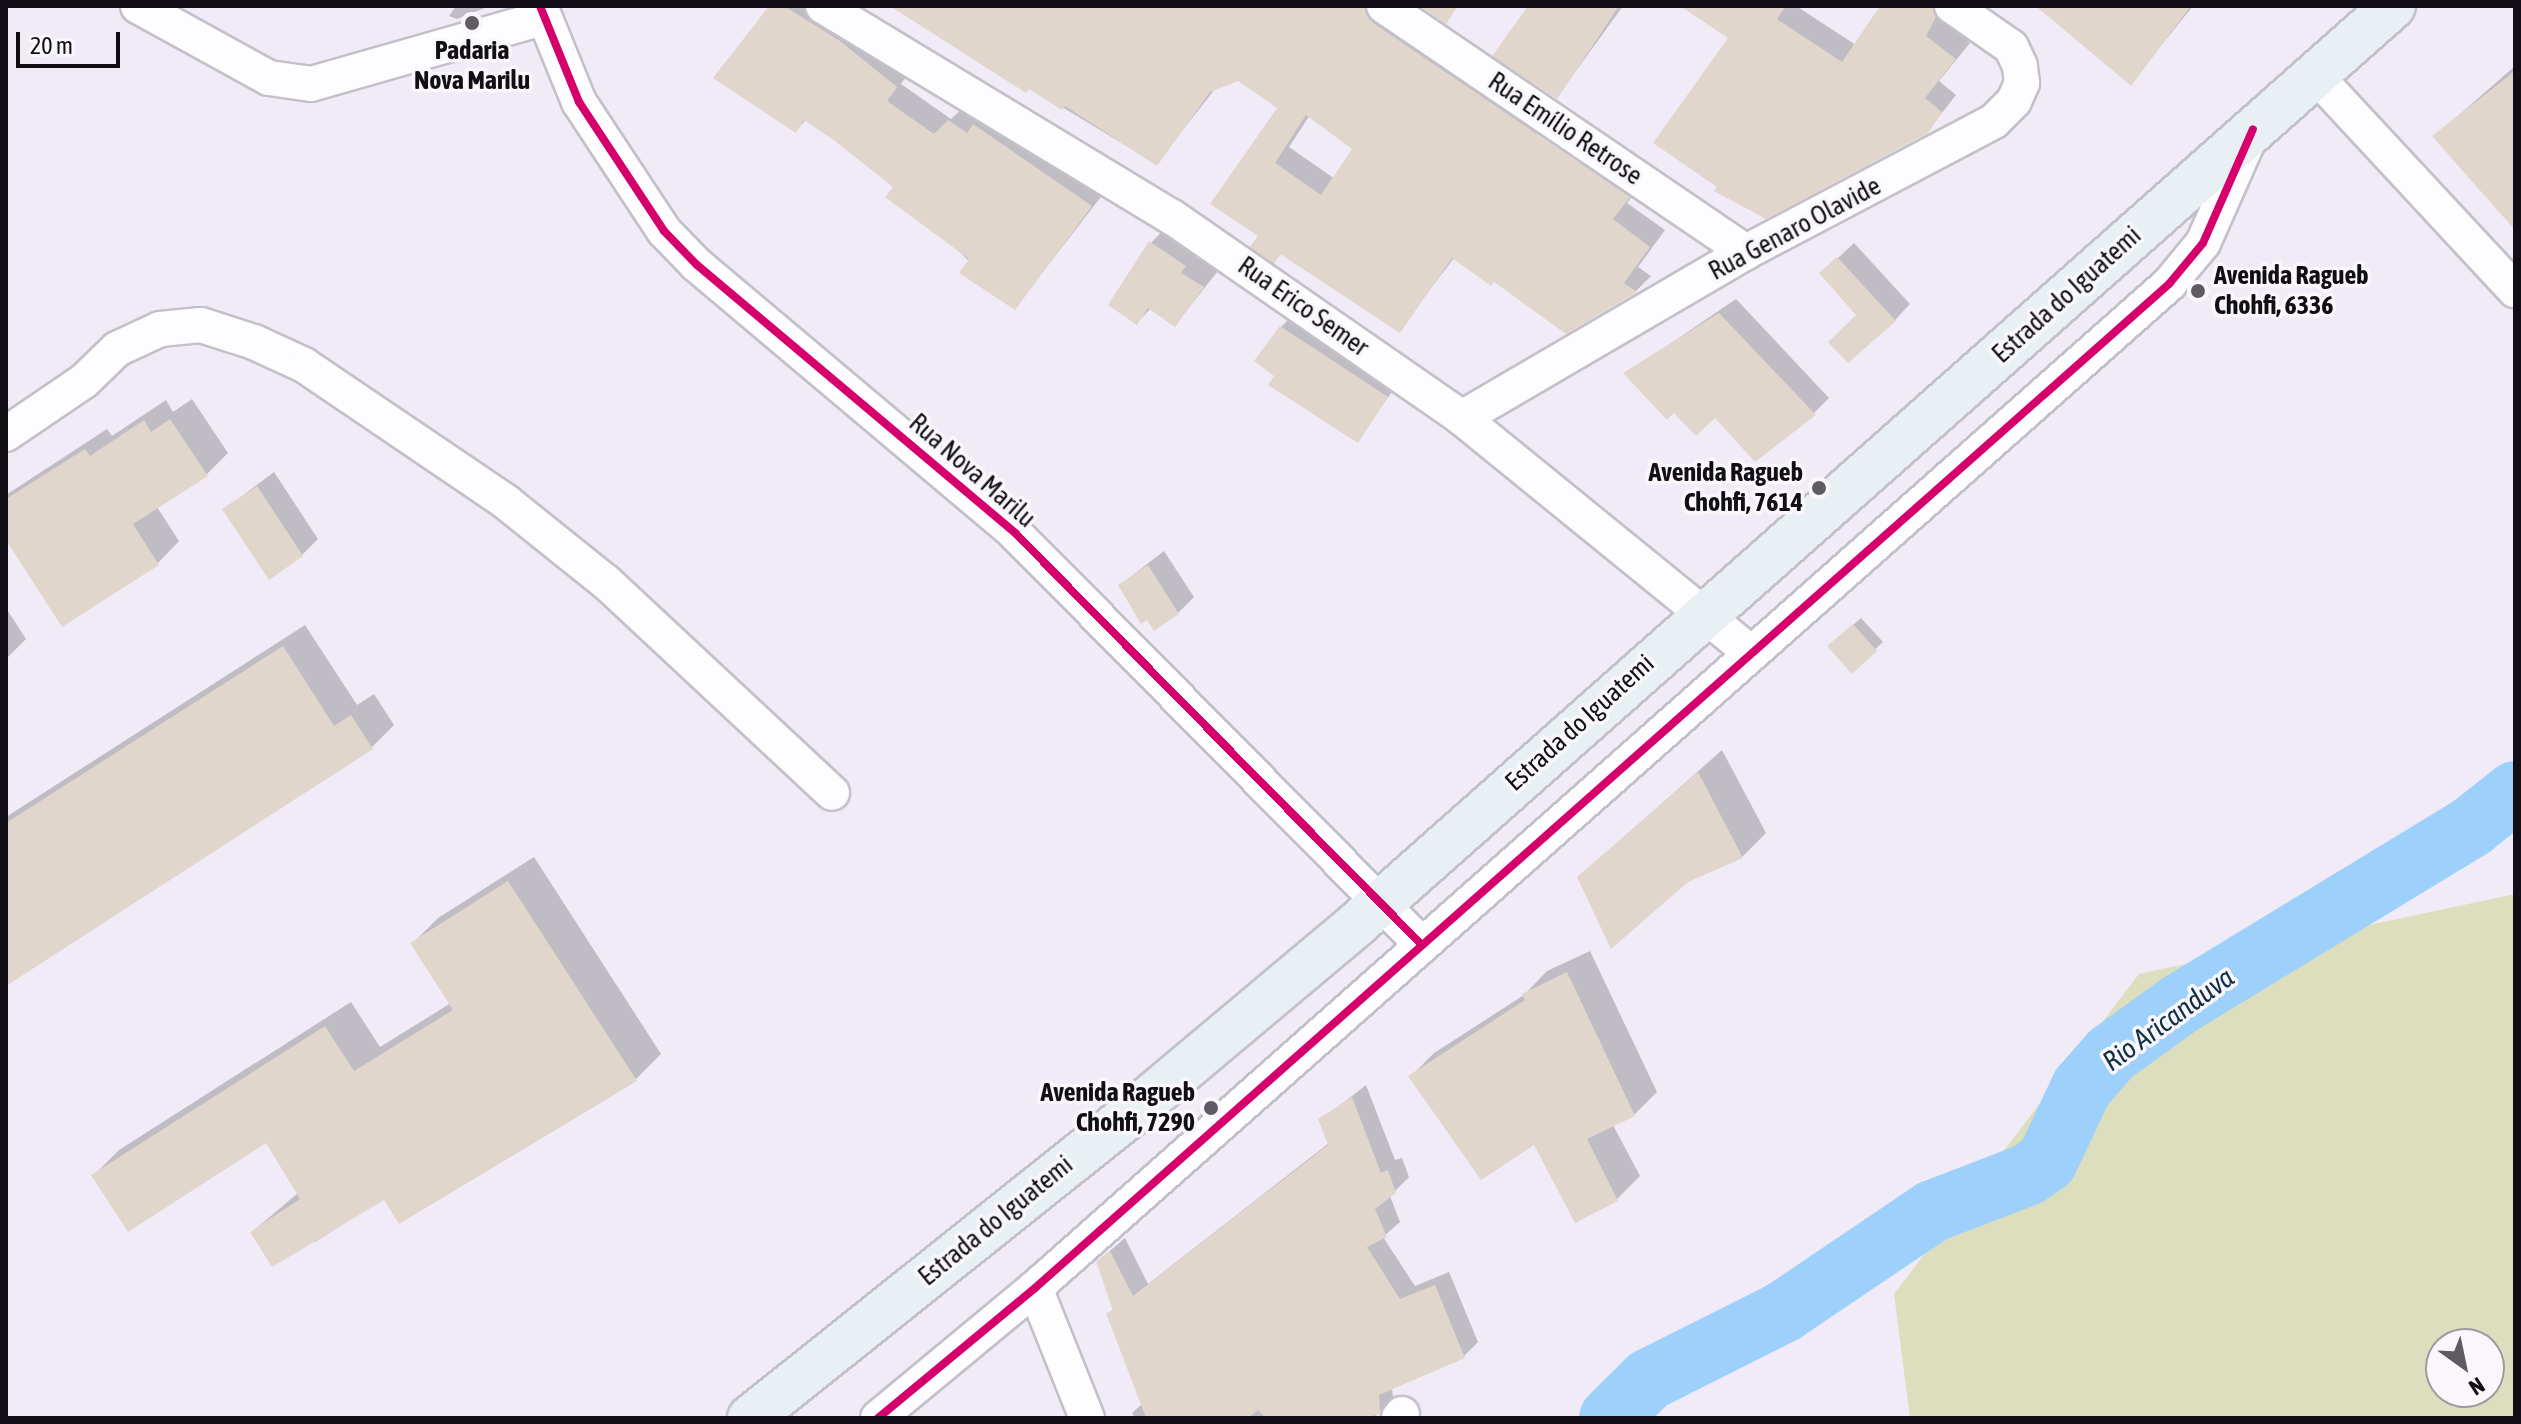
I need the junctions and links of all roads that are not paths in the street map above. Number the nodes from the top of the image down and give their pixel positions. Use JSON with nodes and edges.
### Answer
{"nodes":[{"id":1,"x":138,"y":6,"type":"edge"},
{"id":2,"x":823,"y":6,"type":"edge"},
{"id":3,"x":1384,"y":6,"type":"edge"},
{"id":4,"x":1952,"y":6,"type":"edge"},
{"id":5,"x":2393,"y":6,"type":"edge"},
{"id":6,"x":541,"y":12,"type":"edge"},
{"id":7,"x":2315,"y":75,"type":"junction"},
{"id":8,"x":2253,"y":129,"type":"junction"},
{"id":9,"x":1746,"y":252,"type":"junction"},
{"id":10,"x":2515,"y":290,"type":"edge"},
{"id":11,"x":1462,"y":418,"type":"junction"},
{"id":12,"x":6,"y":434,"type":"edge"},
{"id":13,"x":1702,"y":616,"type":"junction"},
{"id":14,"x":1751,"y":653,"type":"junction"},
{"id":15,"x":832,"y":793,"type":"dead end"},
{"id":16,"x":1381,"y":902,"type":"junction"},
{"id":17,"x":1420,"y":943,"type":"junction"},
{"id":18,"x":1035,"y":1288,"type":"junction"},
{"id":19,"x":750,"y":1418,"type":"edge"},
{"id":20,"x":878,"y":1418,"type":"edge"},
{"id":21,"x":1087,"y":1418,"type":"edge"}],
"edges":[{"from":1,"to":6,"type":"street"},
{"from":2,"to":11,"type":"street","name":"Rua Erico Semer"},
{"from":3,"to":9,"type":"street","name":"Rua Emílio Retrose"},
{"from":4,"to":9,"type":"street","name":"Rua Genaro Olavide"},
{"from":5,"to":7,"type":"main road","name":"Estrada do Iguatemi"},
{"from":6,"to":16,"type":"street","name":"Rua Nova Marilu"},
{"from":7,"to":8,"type":"main road","name":"Estrada do Iguatemi"},
{"from":7,"to":10,"type":"street"},
{"from":8,"to":13,"type":"main road","name":"Estrada do Iguatemi"},
{"from":8,"to":14,"type":"street"},
{"from":9,"to":11,"type":"street","name":"Rua Genaro Olavide"},
{"from":11,"to":13,"type":"street","name":"Rua Erico Semer"},
{"from":12,"to":15,"type":"street"},
{"from":13,"to":14,"type":"street","name":"Rua Erico Semer"},
{"from":13,"to":16,"type":"main road","name":"Estrada do Iguatemi"},
{"from":14,"to":17,"type":"street"},
{"from":16,"to":17,"type":"street","name":"Rua Nova Marilu"},
{"from":16,"to":19,"type":"main road","name":"Estrada do Iguatemi"},
{"from":17,"to":18,"type":"street"},
{"from":18,"to":20,"type":"street"},
{"from":18,"to":21,"type":"street"}]}
